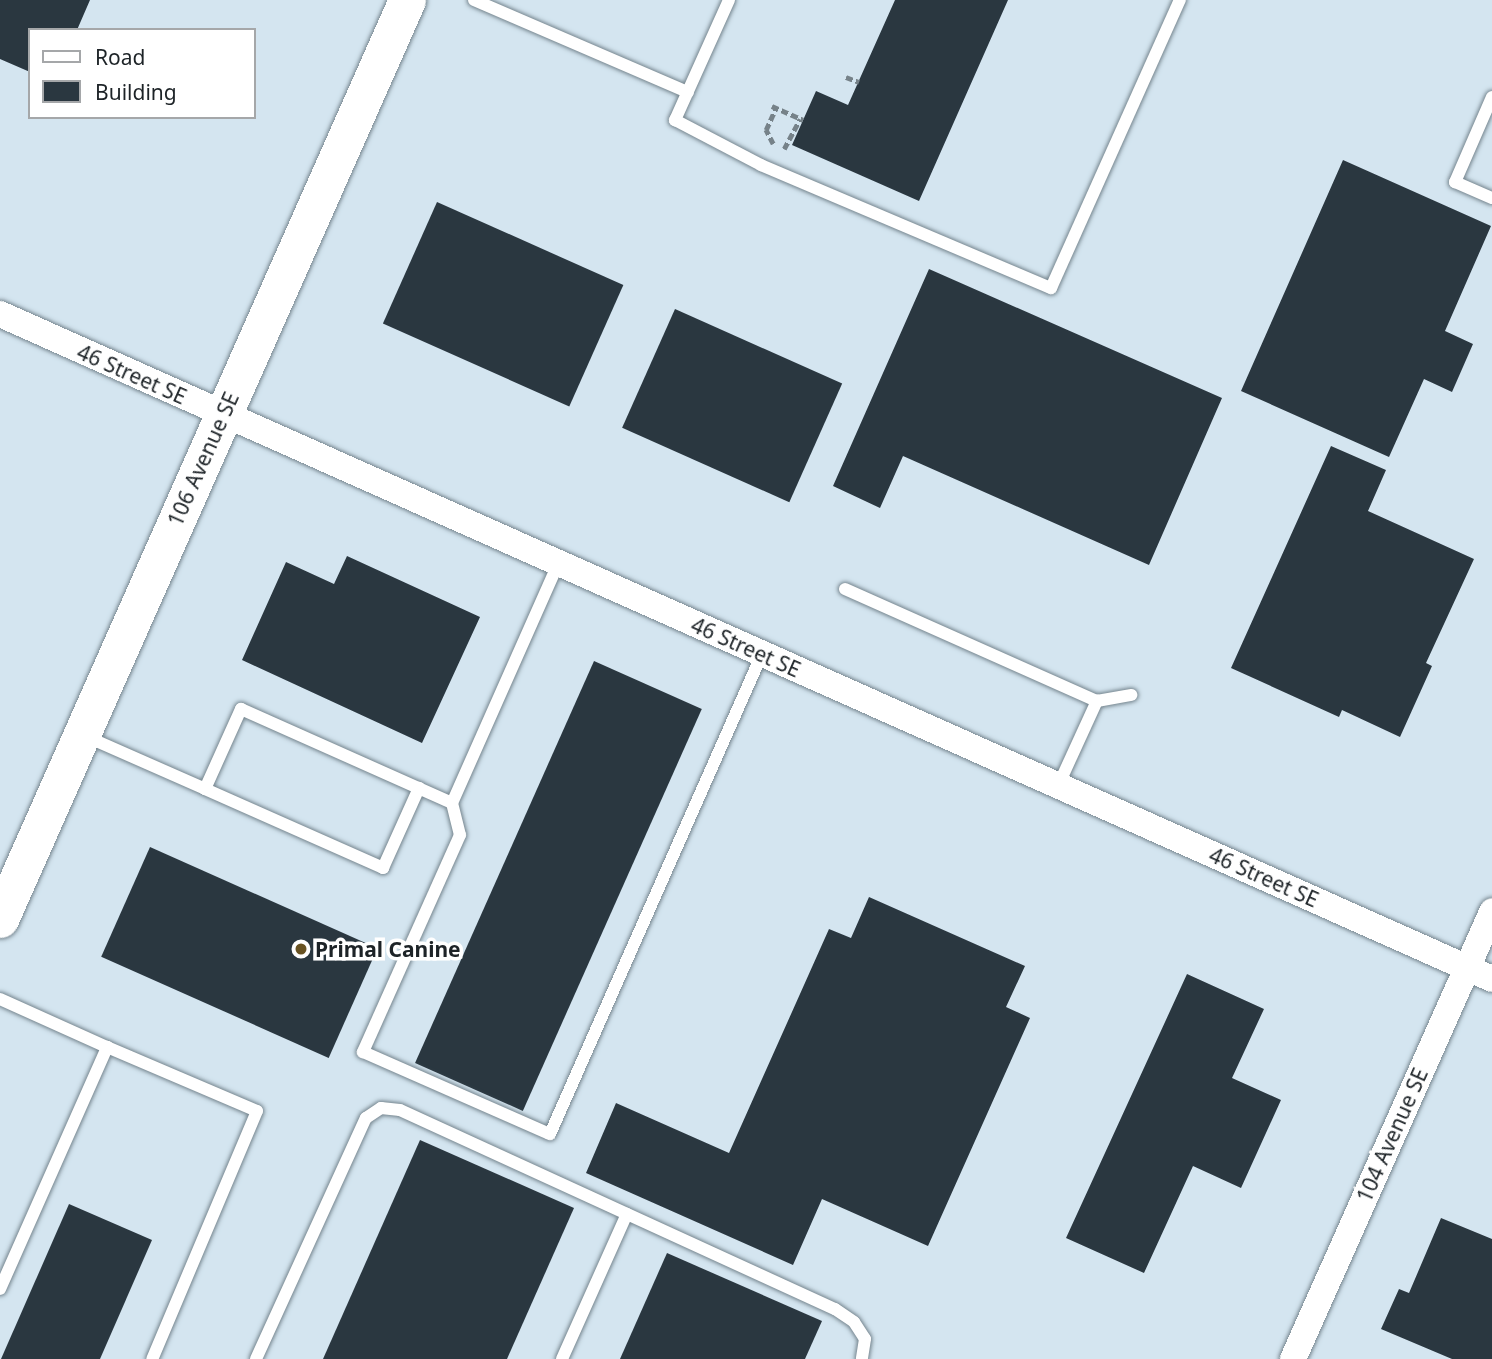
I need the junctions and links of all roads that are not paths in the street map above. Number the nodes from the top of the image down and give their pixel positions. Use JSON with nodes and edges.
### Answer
{"nodes":[{"id":1,"x":407,"y":0,"type":"edge"},
{"id":2,"x":474,"y":0,"type":"edge"},
{"id":3,"x":729,"y":0,"type":"edge"},
{"id":4,"x":1180,"y":0,"type":"edge"},
{"id":5,"x":688,"y":92,"type":"junction"},
{"id":6,"x":1492,"y":97,"type":"edge"},
{"id":7,"x":1492,"y":198,"type":"edge"},
{"id":8,"x":0,"y":314,"type":"edge"},
{"id":9,"x":223,"y":415,"type":"junction"},
{"id":10,"x":558,"y":564,"type":"junction"},
{"id":11,"x":845,"y":589,"type":"dead end"},
{"id":12,"x":762,"y":654,"type":"junction"},
{"id":13,"x":1131,"y":695,"type":"dead end"},
{"id":14,"x":1097,"y":701,"type":"junction"},
{"id":15,"x":81,"y":734,"type":"junction"},
{"id":16,"x":1058,"y":786,"type":"junction"},
{"id":17,"x":419,"y":788,"type":"junction"},
{"id":18,"x":205,"y":789,"type":"junction"},
{"id":19,"x":452,"y":803,"type":"junction"},
{"id":20,"x":1492,"y":911,"type":"edge"},
{"id":21,"x":0,"y":919,"type":"edge"},
{"id":22,"x":1467,"y":968,"type":"junction"},
{"id":23,"x":1492,"y":979,"type":"edge"},
{"id":24,"x":0,"y":999,"type":"edge"},
{"id":25,"x":107,"y":1047,"type":"junction"},
{"id":26,"x":627,"y":1214,"type":"junction"},
{"id":27,"x":0,"y":1289,"type":"edge"},
{"id":28,"x":152,"y":1359,"type":"edge"},
{"id":29,"x":256,"y":1359,"type":"edge"},
{"id":30,"x":562,"y":1359,"type":"edge"},
{"id":31,"x":862,"y":1359,"type":"edge"},
{"id":32,"x":1293,"y":1359,"type":"edge"}],
"edges":[{"from":1,"to":9,"type":"street","name":"106 Avenue SE"},
{"from":2,"to":5,"type":"lane"},
{"from":3,"to":5,"type":"lane"},
{"from":4,"to":5,"type":"lane"},
{"from":6,"to":7,"type":"lane"},
{"from":8,"to":9,"type":"street","name":"46 Street SE"},
{"from":9,"to":10,"type":"street","name":"46 Street SE"},
{"from":9,"to":15,"type":"street","name":"106 Avenue SE"},
{"from":10,"to":12,"type":"street","name":"46 Street SE"},
{"from":10,"to":19,"type":"lane"},
{"from":11,"to":14,"type":"lane"},
{"from":12,"to":16,"type":"street","name":"46 Street SE"},
{"from":12,"to":19,"type":"lane"},
{"from":13,"to":14,"type":"lane"},
{"from":14,"to":16,"type":"lane"},
{"from":15,"to":18,"type":"lane"},
{"from":15,"to":21,"type":"street","name":"106 Avenue SE"},
{"from":16,"to":22,"type":"street","name":"46 Street SE"},
{"from":17,"to":18,"type":"lane"},
{"from":17,"to":18,"type":"lane"},
{"from":17,"to":19,"type":"lane"},
{"from":20,"to":22,"type":"street","name":"104 Avenue SE"},
{"from":22,"to":23,"type":"street","name":"46 Street SE"},
{"from":22,"to":32,"type":"street","name":"104 Avenue SE"},
{"from":24,"to":25,"type":"lane"},
{"from":25,"to":27,"type":"lane"},
{"from":25,"to":28,"type":"lane"},
{"from":26,"to":29,"type":"lane"},
{"from":26,"to":30,"type":"lane"},
{"from":26,"to":31,"type":"lane"}]}
